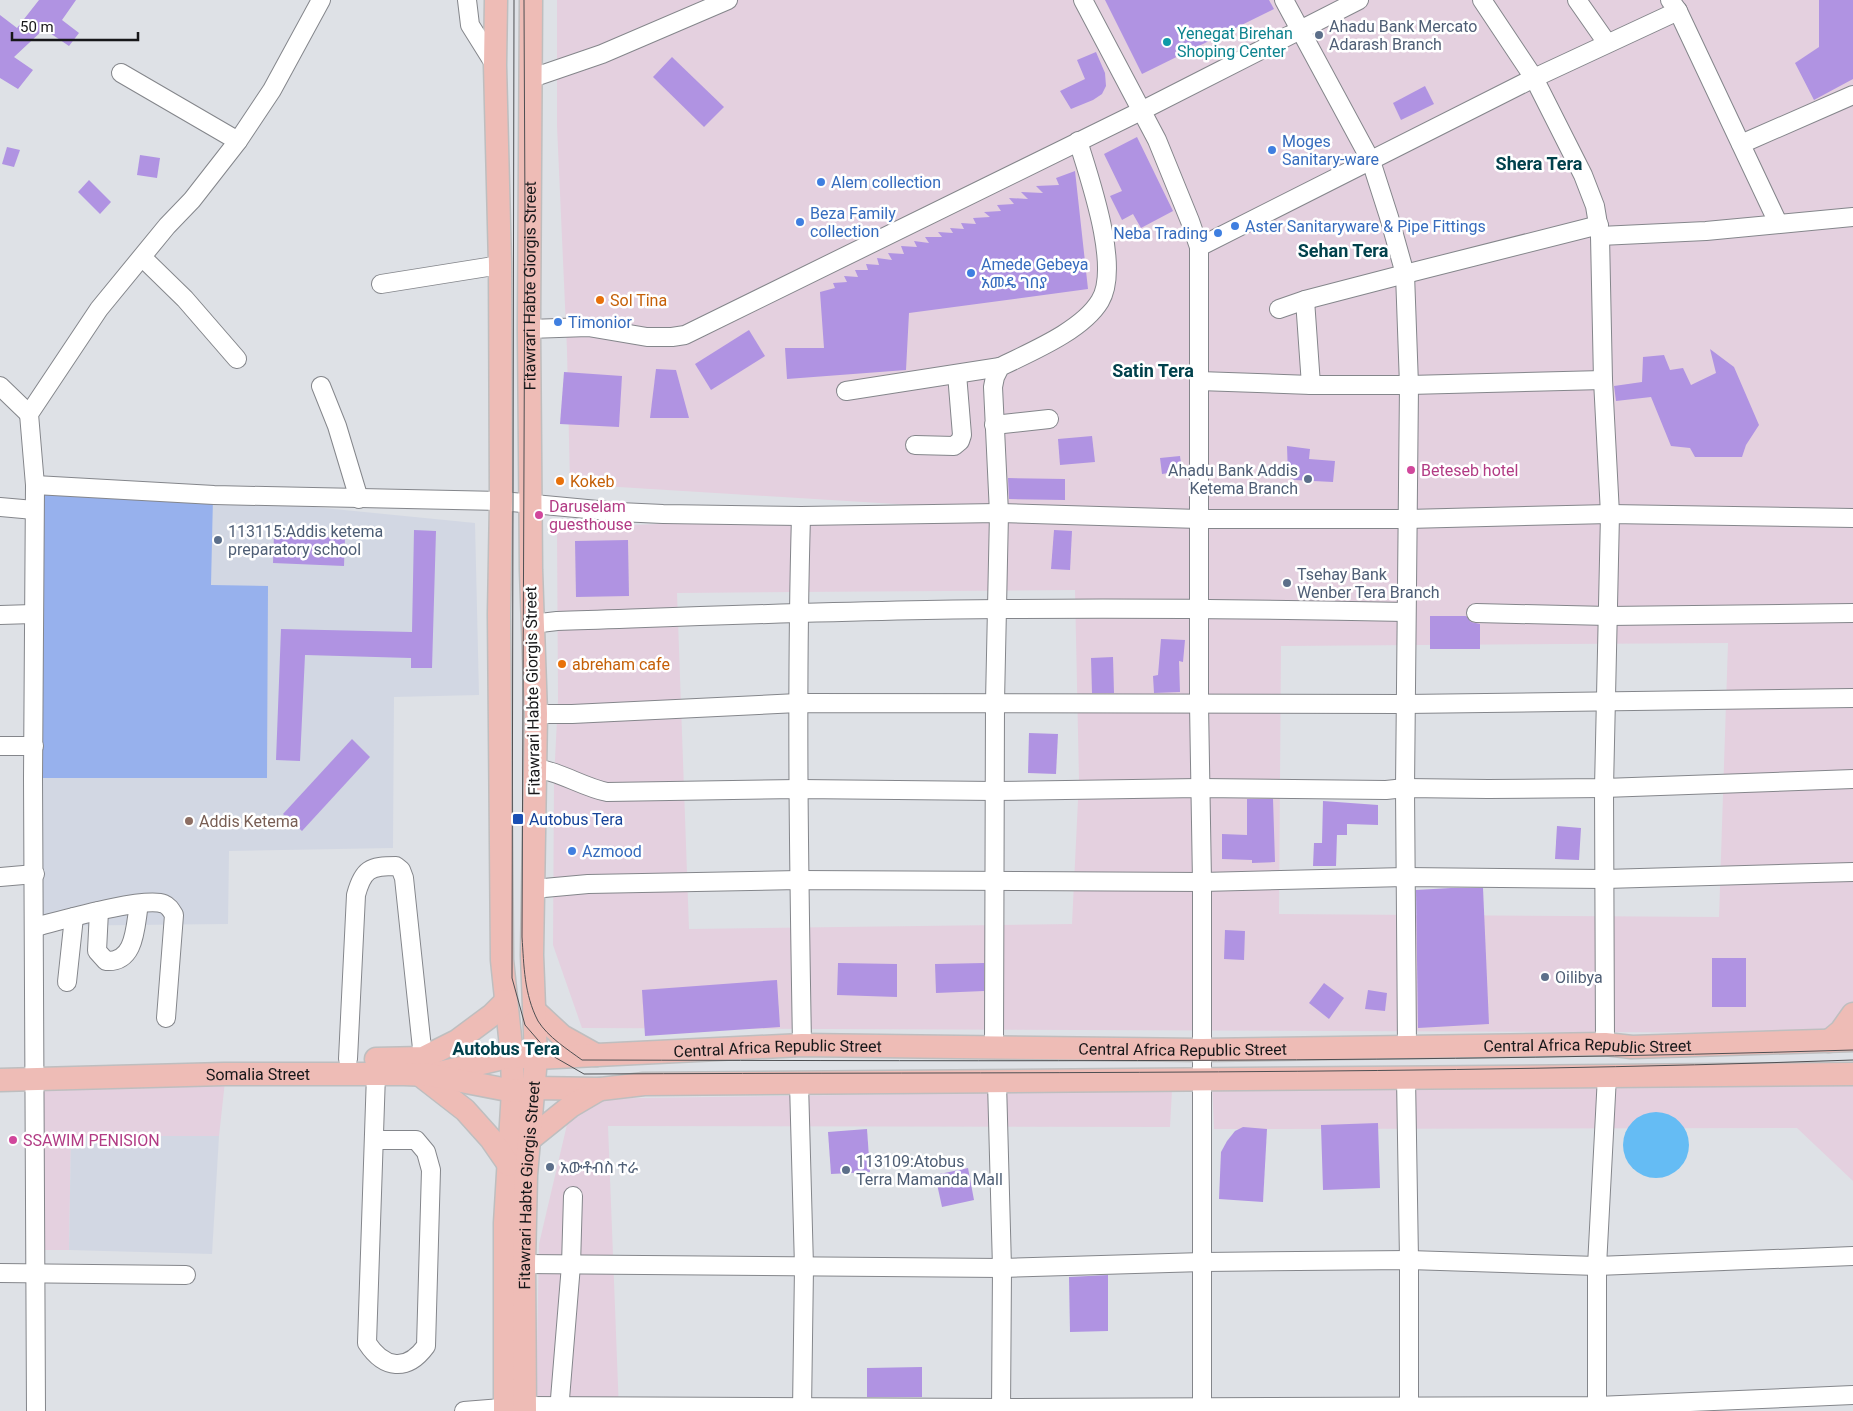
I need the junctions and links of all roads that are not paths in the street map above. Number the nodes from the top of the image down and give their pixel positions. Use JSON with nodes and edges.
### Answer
{"nodes":[{"id":1,"x":321,"y":0,"type":"edge"},
{"id":2,"x":467,"y":0,"type":"edge"},
{"id":3,"x":496,"y":0,"type":"edge"},
{"id":4,"x":531,"y":0,"type":"edge"},
{"id":5,"x":728,"y":0,"type":"edge"},
{"id":6,"x":1083,"y":0,"type":"edge"},
{"id":7,"x":1284,"y":0,"type":"edge"},
{"id":8,"x":1359,"y":0,"type":"edge"},
{"id":9,"x":1482,"y":0,"type":"edge"},
{"id":10,"x":1577,"y":0,"type":"edge"},
{"id":11,"x":1674,"y":6,"type":"edge"},
{"id":12,"x":1299,"y":30,"type":"junction"},
{"id":13,"x":1607,"y":43,"type":"junction"},
{"id":14,"x":495,"y":65,"type":"junction"},
{"id":15,"x":120,"y":73,"type":"dead end"},
{"id":16,"x":532,"y":78,"type":"junction"},
{"id":17,"x":1534,"y":78,"type":"junction"},
{"id":18,"x":1853,"y":96,"type":"edge"},
{"id":19,"x":1141,"y":111,"type":"junction"},
{"id":20,"x":238,"y":141,"type":"junction"},
{"id":21,"x":1078,"y":141,"type":"junction"},
{"id":22,"x":1741,"y":144,"type":"junction"},
{"id":23,"x":1371,"y":162,"type":"junction"},
{"id":24,"x":1853,"y":217,"type":"edge"},
{"id":25,"x":1778,"y":223,"type":"junction"},
{"id":26,"x":1600,"y":231,"type":"junction"},
{"id":27,"x":1199,"y":247,"type":"junction"},
{"id":28,"x":143,"y":258,"type":"junction"},
{"id":29,"x":500,"y":265,"type":"junction"},
{"id":30,"x":1405,"y":274,"type":"junction"},
{"id":31,"x":381,"y":284,"type":"dead end"},
{"id":32,"x":1305,"y":300,"type":"junction"},
{"id":33,"x":1279,"y":309,"type":"dead end"},
{"id":34,"x":529,"y":329,"type":"junction"},
{"id":35,"x":237,"y":359,"type":"dead end"},
{"id":36,"x":1000,"y":368,"type":"junction"},
{"id":37,"x":957,"y":374,"type":"junction"},
{"id":38,"x":1198,"y":380,"type":"junction"},
{"id":39,"x":1603,"y":380,"type":"junction"},
{"id":40,"x":1311,"y":385,"type":"junction"},
{"id":41,"x":1409,"y":385,"type":"junction"},
{"id":42,"x":0,"y":386,"type":"edge"},
{"id":43,"x":321,"y":386,"type":"dead end"},
{"id":44,"x":846,"y":391,"type":"dead end"},
{"id":45,"x":29,"y":414,"type":"junction"},
{"id":46,"x":1049,"y":419,"type":"dead end"},
{"id":47,"x":994,"y":426,"type":"junction"},
{"id":48,"x":915,"y":445,"type":"dead end"},
{"id":49,"x":35,"y":486,"type":"junction"},
{"id":50,"x":359,"y":499,"type":"junction"},
{"id":51,"x":501,"y":501,"type":"junction"},
{"id":52,"x":530,"y":505,"type":"junction"},
{"id":53,"x":0,"y":507,"type":"edge"},
{"id":54,"x":34,"y":510,"type":"junction"},
{"id":55,"x":999,"y":513,"type":"junction"},
{"id":56,"x":1610,"y":514,"type":"junction"},
{"id":57,"x":801,"y":516,"type":"junction"},
{"id":58,"x":1199,"y":518,"type":"junction"},
{"id":59,"x":1407,"y":518,"type":"junction"},
{"id":60,"x":1853,"y":518,"type":"edge"},
{"id":61,"x":1200,"y":608,"type":"junction"},
{"id":62,"x":999,"y":609,"type":"junction"},
{"id":63,"x":798,"y":612,"type":"junction"},
{"id":64,"x":1406,"y":612,"type":"junction"},
{"id":65,"x":1476,"y":613,"type":"dead end"},
{"id":66,"x":1853,"y":613,"type":"edge"},
{"id":67,"x":33,"y":614,"type":"junction"},
{"id":68,"x":0,"y":615,"type":"edge"},
{"id":69,"x":1608,"y":616,"type":"junction"},
{"id":70,"x":532,"y":624,"type":"junction"},
{"id":71,"x":1853,"y":698,"type":"edge"},
{"id":72,"x":995,"y":702,"type":"junction"},
{"id":73,"x":1606,"y":702,"type":"junction"},
{"id":74,"x":798,"y":703,"type":"junction"},
{"id":75,"x":1198,"y":704,"type":"junction"},
{"id":76,"x":1405,"y":704,"type":"junction"},
{"id":77,"x":536,"y":714,"type":"junction"},
{"id":78,"x":0,"y":746,"type":"edge"},
{"id":79,"x":34,"y":746,"type":"junction"},
{"id":80,"x":534,"y":768,"type":"junction"},
{"id":81,"x":1853,"y":779,"type":"edge"},
{"id":82,"x":1199,"y":788,"type":"junction"},
{"id":83,"x":1405,"y":788,"type":"junction"},
{"id":84,"x":1604,"y":788,"type":"junction"},
{"id":85,"x":799,"y":789,"type":"junction"},
{"id":86,"x":995,"y":791,"type":"junction"},
{"id":87,"x":1853,"y":872,"type":"edge"},
{"id":88,"x":34,"y":874,"type":"junction"},
{"id":89,"x":0,"y":877,"type":"edge"},
{"id":90,"x":1405,"y":877,"type":"junction"},
{"id":91,"x":1605,"y":879,"type":"junction"},
{"id":92,"x":800,"y":880,"type":"junction"},
{"id":93,"x":994,"y":881,"type":"junction"},
{"id":94,"x":1202,"y":882,"type":"junction"},
{"id":95,"x":532,"y":889,"type":"junction"},
{"id":96,"x":139,"y":904,"type":"junction"},
{"id":97,"x":98,"y":911,"type":"junction"},
{"id":98,"x":74,"y":917,"type":"junction"},
{"id":99,"x":35,"y":926,"type":"junction"},
{"id":100,"x":67,"y":982,"type":"dead end"},
{"id":101,"x":506,"y":1001,"type":"junction"},
{"id":102,"x":535,"y":1010,"type":"junction"},
{"id":103,"x":1853,"y":1014,"type":"edge"},
{"id":104,"x":166,"y":1018,"type":"dead end"},
{"id":105,"x":1853,"y":1040,"type":"edge"},
{"id":106,"x":1829,"y":1041,"type":"junction"},
{"id":107,"x":1605,"y":1044,"type":"junction"},
{"id":108,"x":802,"y":1045,"type":"junction"},
{"id":109,"x":994,"y":1047,"type":"junction"},
{"id":110,"x":1407,"y":1048,"type":"junction"},
{"id":111,"x":1202,"y":1050,"type":"junction"},
{"id":112,"x":596,"y":1055,"type":"junction"},
{"id":113,"x":512,"y":1056,"type":"junction"},
{"id":114,"x":536,"y":1058,"type":"junction"},
{"id":115,"x":348,"y":1059,"type":"junction"},
{"id":116,"x":0,"y":1067,"type":"edge"},
{"id":117,"x":424,"y":1069,"type":"junction"},
{"id":118,"x":36,"y":1071,"type":"junction"},
{"id":119,"x":376,"y":1074,"type":"junction"},
{"id":120,"x":1820,"y":1074,"type":"junction"},
{"id":121,"x":1853,"y":1074,"type":"edge"},
{"id":122,"x":1606,"y":1076,"type":"junction"},
{"id":123,"x":1406,"y":1077,"type":"junction"},
{"id":124,"x":0,"y":1080,"type":"edge"},
{"id":125,"x":1201,"y":1081,"type":"junction"},
{"id":126,"x":996,"y":1082,"type":"junction"},
{"id":127,"x":799,"y":1083,"type":"junction"},
{"id":128,"x":535,"y":1088,"type":"junction"},
{"id":129,"x":1853,"y":1088,"type":"edge"},
{"id":130,"x":601,"y":1089,"type":"junction"},
{"id":131,"x":513,"y":1091,"type":"junction"},
{"id":132,"x":530,"y":1139,"type":"junction"},
{"id":133,"x":374,"y":1140,"type":"junction"},
{"id":134,"x":509,"y":1165,"type":"junction"},
{"id":135,"x":573,"y":1196,"type":"dead end"},
{"id":136,"x":1853,"y":1256,"type":"edge"},
{"id":137,"x":1409,"y":1260,"type":"junction"},
{"id":138,"x":1203,"y":1262,"type":"junction"},
{"id":139,"x":524,"y":1264,"type":"junction"},
{"id":140,"x":571,"y":1264,"type":"junction"},
{"id":141,"x":1596,"y":1266,"type":"junction"},
{"id":142,"x":804,"y":1267,"type":"junction"},
{"id":143,"x":1002,"y":1268,"type":"junction"},
{"id":144,"x":36,"y":1272,"type":"junction"},
{"id":145,"x":0,"y":1273,"type":"edge"},
{"id":146,"x":186,"y":1275,"type":"dead end"},
{"id":147,"x":1853,"y":1395,"type":"edge"},
{"id":148,"x":515,"y":1409,"type":"edge"},
{"id":149,"x":560,"y":1409,"type":"edge"},
{"id":150,"x":802,"y":1409,"type":"edge"},
{"id":151,"x":1202,"y":1409,"type":"edge"},
{"id":152,"x":1409,"y":1409,"type":"edge"},
{"id":153,"x":1597,"y":1409,"type":"edge"},
{"id":154,"x":1001,"y":1410,"type":"edge"},
{"id":155,"x":36,"y":1411,"type":"edge"},
{"id":156,"x":464,"y":1411,"type":"edge"}],
"edges":[{"from":1,"to":20,"type":"street"},
{"from":2,"to":14,"type":"street"},
{"from":3,"to":14,"type":"main road"},
{"from":4,"to":16,"type":"main road","name":"Fitawrari Habte Giorgis Street"},
{"from":5,"to":16,"type":"street"},
{"from":6,"to":19,"type":"street"},
{"from":7,"to":12,"type":"street"},
{"from":8,"to":12,"type":"street"},
{"from":9,"to":17,"type":"street"},
{"from":10,"to":13,"type":"street"},
{"from":11,"to":13,"type":"street"},
{"from":11,"to":22,"type":"street"},
{"from":12,"to":19,"type":"street"},
{"from":12,"to":23,"type":"street"},
{"from":13,"to":17,"type":"street"},
{"from":14,"to":29,"type":"main road"},
{"from":15,"to":20,"type":"street"},
{"from":16,"to":34,"type":"main road","name":"Fitawrari Habte Giorgis Street"},
{"from":17,"to":23,"type":"street"},
{"from":17,"to":26,"type":"street"},
{"from":18,"to":22,"type":"street"},
{"from":19,"to":21,"type":"street"},
{"from":19,"to":27,"type":"street"},
{"from":20,"to":28,"type":"street"},
{"from":21,"to":34,"type":"street"},
{"from":21,"to":36,"type":"street"},
{"from":22,"to":25,"type":"street"},
{"from":23,"to":27,"type":"street"},
{"from":23,"to":30,"type":"street"},
{"from":24,"to":25,"type":"street"},
{"from":25,"to":26,"type":"street"},
{"from":26,"to":30,"type":"street"},
{"from":26,"to":39,"type":"street"},
{"from":27,"to":38,"type":"street"},
{"from":28,"to":35,"type":"street"},
{"from":28,"to":45,"type":"street"},
{"from":29,"to":31,"type":"street"},
{"from":29,"to":51,"type":"main road"},
{"from":30,"to":32,"type":"street"},
{"from":30,"to":41,"type":"street"},
{"from":32,"to":33,"type":"street"},
{"from":32,"to":40,"type":"street"},
{"from":34,"to":52,"type":"main road","name":"Fitawrari Habte Giorgis Street"},
{"from":36,"to":37,"type":"street"},
{"from":36,"to":47,"type":"street"},
{"from":37,"to":44,"type":"street"},
{"from":37,"to":48,"type":"street"},
{"from":38,"to":40,"type":"street"},
{"from":38,"to":58,"type":"street"},
{"from":39,"to":41,"type":"street"},
{"from":39,"to":56,"type":"street"},
{"from":40,"to":41,"type":"street"},
{"from":41,"to":59,"type":"street"},
{"from":42,"to":45,"type":"street"},
{"from":43,"to":50,"type":"street"},
{"from":45,"to":49,"type":"street"},
{"from":46,"to":47,"type":"street"},
{"from":47,"to":55,"type":"street"},
{"from":49,"to":50,"type":"street"},
{"from":49,"to":54,"type":"street"},
{"from":50,"to":51,"type":"street"},
{"from":51,"to":52,"type":"street"},
{"from":51,"to":101,"type":"main road"},
{"from":52,"to":57,"type":"street"},
{"from":52,"to":70,"type":"main road","name":"Fitawrari Habte Giorgis Street"},
{"from":53,"to":54,"type":"street"},
{"from":54,"to":67,"type":"street"},
{"from":55,"to":57,"type":"street"},
{"from":55,"to":58,"type":"street"},
{"from":55,"to":62,"type":"street"},
{"from":56,"to":59,"type":"street"},
{"from":56,"to":60,"type":"street"},
{"from":56,"to":69,"type":"street"},
{"from":57,"to":63,"type":"street"},
{"from":58,"to":59,"type":"street"},
{"from":58,"to":61,"type":"street"},
{"from":59,"to":64,"type":"street"},
{"from":61,"to":62,"type":"street"},
{"from":61,"to":64,"type":"street"},
{"from":61,"to":75,"type":"street"},
{"from":62,"to":63,"type":"street"},
{"from":62,"to":72,"type":"street"},
{"from":63,"to":70,"type":"street"},
{"from":63,"to":74,"type":"street"},
{"from":64,"to":76,"type":"street"},
{"from":65,"to":69,"type":"street"},
{"from":66,"to":69,"type":"street"},
{"from":67,"to":68,"type":"street"},
{"from":67,"to":79,"type":"street"},
{"from":69,"to":73,"type":"street"},
{"from":70,"to":77,"type":"main road","name":"Fitawrari Habte Giorgis Street"},
{"from":71,"to":73,"type":"street"},
{"from":72,"to":74,"type":"street"},
{"from":72,"to":75,"type":"street"},
{"from":72,"to":86,"type":"street"},
{"from":73,"to":76,"type":"street"},
{"from":73,"to":84,"type":"street"},
{"from":74,"to":77,"type":"street"},
{"from":74,"to":85,"type":"street"},
{"from":75,"to":76,"type":"street"},
{"from":75,"to":82,"type":"street"},
{"from":76,"to":83,"type":"street"},
{"from":77,"to":80,"type":"main road","name":"Fitawrari Habte Giorgis Street"},
{"from":78,"to":79,"type":"street"},
{"from":79,"to":88,"type":"street"},
{"from":80,"to":85,"type":"street"},
{"from":80,"to":95,"type":"main road","name":"Fitawrari Habte Giorgis Street"},
{"from":81,"to":84,"type":"street"},
{"from":82,"to":83,"type":"street"},
{"from":82,"to":86,"type":"street"},
{"from":82,"to":94,"type":"street"},
{"from":83,"to":84,"type":"street"},
{"from":83,"to":90,"type":"street"},
{"from":84,"to":91,"type":"street"},
{"from":85,"to":86,"type":"street"},
{"from":85,"to":92,"type":"street"},
{"from":86,"to":93,"type":"street"},
{"from":87,"to":91,"type":"street"},
{"from":88,"to":89,"type":"street"},
{"from":88,"to":99,"type":"street"},
{"from":90,"to":91,"type":"street"},
{"from":90,"to":94,"type":"street"},
{"from":90,"to":110,"type":"street"},
{"from":91,"to":107,"type":"street"},
{"from":92,"to":93,"type":"street"},
{"from":92,"to":95,"type":"street"},
{"from":92,"to":108,"type":"street"},
{"from":93,"to":94,"type":"street"},
{"from":93,"to":109,"type":"street"},
{"from":94,"to":111,"type":"street"},
{"from":95,"to":102,"type":"main road","name":"Fitawrari Habte Giorgis Street"},
{"from":96,"to":97,"type":"street"},
{"from":96,"to":97,"type":"street"},
{"from":96,"to":104,"type":"street"},
{"from":97,"to":98,"type":"street"},
{"from":98,"to":99,"type":"street"},
{"from":98,"to":100,"type":"street"},
{"from":99,"to":118,"type":"street"},
{"from":101,"to":113,"type":"main road"},
{"from":101,"to":117,"type":"main road"},
{"from":102,"to":112,"type":"main road"},
{"from":102,"to":114,"type":"main road","name":"Fitawrari Habte Giorgis Street"},
{"from":103,"to":106,"type":"main road"},
{"from":105,"to":106,"type":"main road","name":"Central Africa Republic Street"},
{"from":106,"to":107,"type":"main road","name":"Central Africa Republic Street"},
{"from":107,"to":110,"type":"main road","name":"Central Africa Republic Street"},
{"from":108,"to":109,"type":"main road","name":"Central Africa Republic Street"},
{"from":108,"to":112,"type":"main road","name":"Central Africa Republic Street"},
{"from":109,"to":111,"type":"main road","name":"Central Africa Republic Street"},
{"from":110,"to":111,"type":"main road","name":"Central Africa Republic Street"},
{"from":111,"to":125,"type":"street"},
{"from":112,"to":114,"type":"main road","name":"Central Africa Republic Street"},
{"from":113,"to":114,"type":"main road","name":"Central Africa Republic Street"},
{"from":113,"to":117,"type":"main road","name":"Central Africa Republic Street"},
{"from":113,"to":131,"type":"main road"},
{"from":114,"to":128,"type":"main road","name":"Fitawrari Habte Giorgis Street"},
{"from":115,"to":117,"type":"main road"},
{"from":115,"to":117,"type":"street"},
{"from":115,"to":118,"type":"main road"},
{"from":116,"to":118,"type":"main road"},
{"from":117,"to":119,"type":"main road","name":"Somalia Street"},
{"from":117,"to":131,"type":"main road","name":"Somalia Street"},
{"from":117,"to":134,"type":"main road"},
{"from":118,"to":119,"type":"main road","name":"Somalia Street"},
{"from":118,"to":124,"type":"main road","name":"Somalia Street"},
{"from":118,"to":144,"type":"street"},
{"from":119,"to":133,"type":"street"},
{"from":120,"to":121,"type":"main road","name":"Central Africa Republic Street"},
{"from":120,"to":122,"type":"main road","name":"Central Africa Republic Street"},
{"from":120,"to":129,"type":"main road"},
{"from":122,"to":123,"type":"main road","name":"Central Africa Republic Street"},
{"from":122,"to":141,"type":"street"},
{"from":123,"to":125,"type":"main road","name":"Central Africa Republic Street"},
{"from":123,"to":137,"type":"street"},
{"from":125,"to":126,"type":"main road","name":"Central Africa Republic Street"},
{"from":125,"to":138,"type":"street"},
{"from":126,"to":127,"type":"main road","name":"Central Africa Republic Street"},
{"from":126,"to":143,"type":"street"},
{"from":127,"to":130,"type":"main road","name":"Central Africa Republic Street"},
{"from":127,"to":142,"type":"street"},
{"from":128,"to":130,"type":"main road","name":"Central Africa Republic Street"},
{"from":128,"to":131,"type":"main road","name":"Central Africa Republic Street"},
{"from":128,"to":132,"type":"main road","name":"Fitawrari Habte Giorgis Street"},
{"from":130,"to":132,"type":"main road"},
{"from":131,"to":134,"type":"main road"},
{"from":132,"to":139,"type":"main road","name":"Fitawrari Habte Giorgis Street"},
{"from":133,"to":133,"type":"street"},
{"from":134,"to":148,"type":"main road"},
{"from":135,"to":140,"type":"street"},
{"from":136,"to":141,"type":"street"},
{"from":137,"to":138,"type":"street"},
{"from":137,"to":141,"type":"street"},
{"from":137,"to":152,"type":"street"},
{"from":138,"to":143,"type":"street"},
{"from":138,"to":151,"type":"street"},
{"from":139,"to":140,"type":"street"},
{"from":139,"to":148,"type":"main road","name":"Fitawrari Habte Giorgis Street"},
{"from":140,"to":142,"type":"street"},
{"from":140,"to":149,"type":"street"},
{"from":141,"to":153,"type":"street"},
{"from":142,"to":143,"type":"street"},
{"from":142,"to":150,"type":"street"},
{"from":143,"to":154,"type":"street"},
{"from":144,"to":145,"type":"street"},
{"from":144,"to":146,"type":"street"},
{"from":144,"to":155,"type":"street"},
{"from":147,"to":153,"type":"street"},
{"from":148,"to":149,"type":"street"},
{"from":148,"to":156,"type":"street"},
{"from":149,"to":150,"type":"street"},
{"from":150,"to":154,"type":"street"},
{"from":151,"to":152,"type":"street"},
{"from":151,"to":154,"type":"street"},
{"from":152,"to":153,"type":"street"}]}
